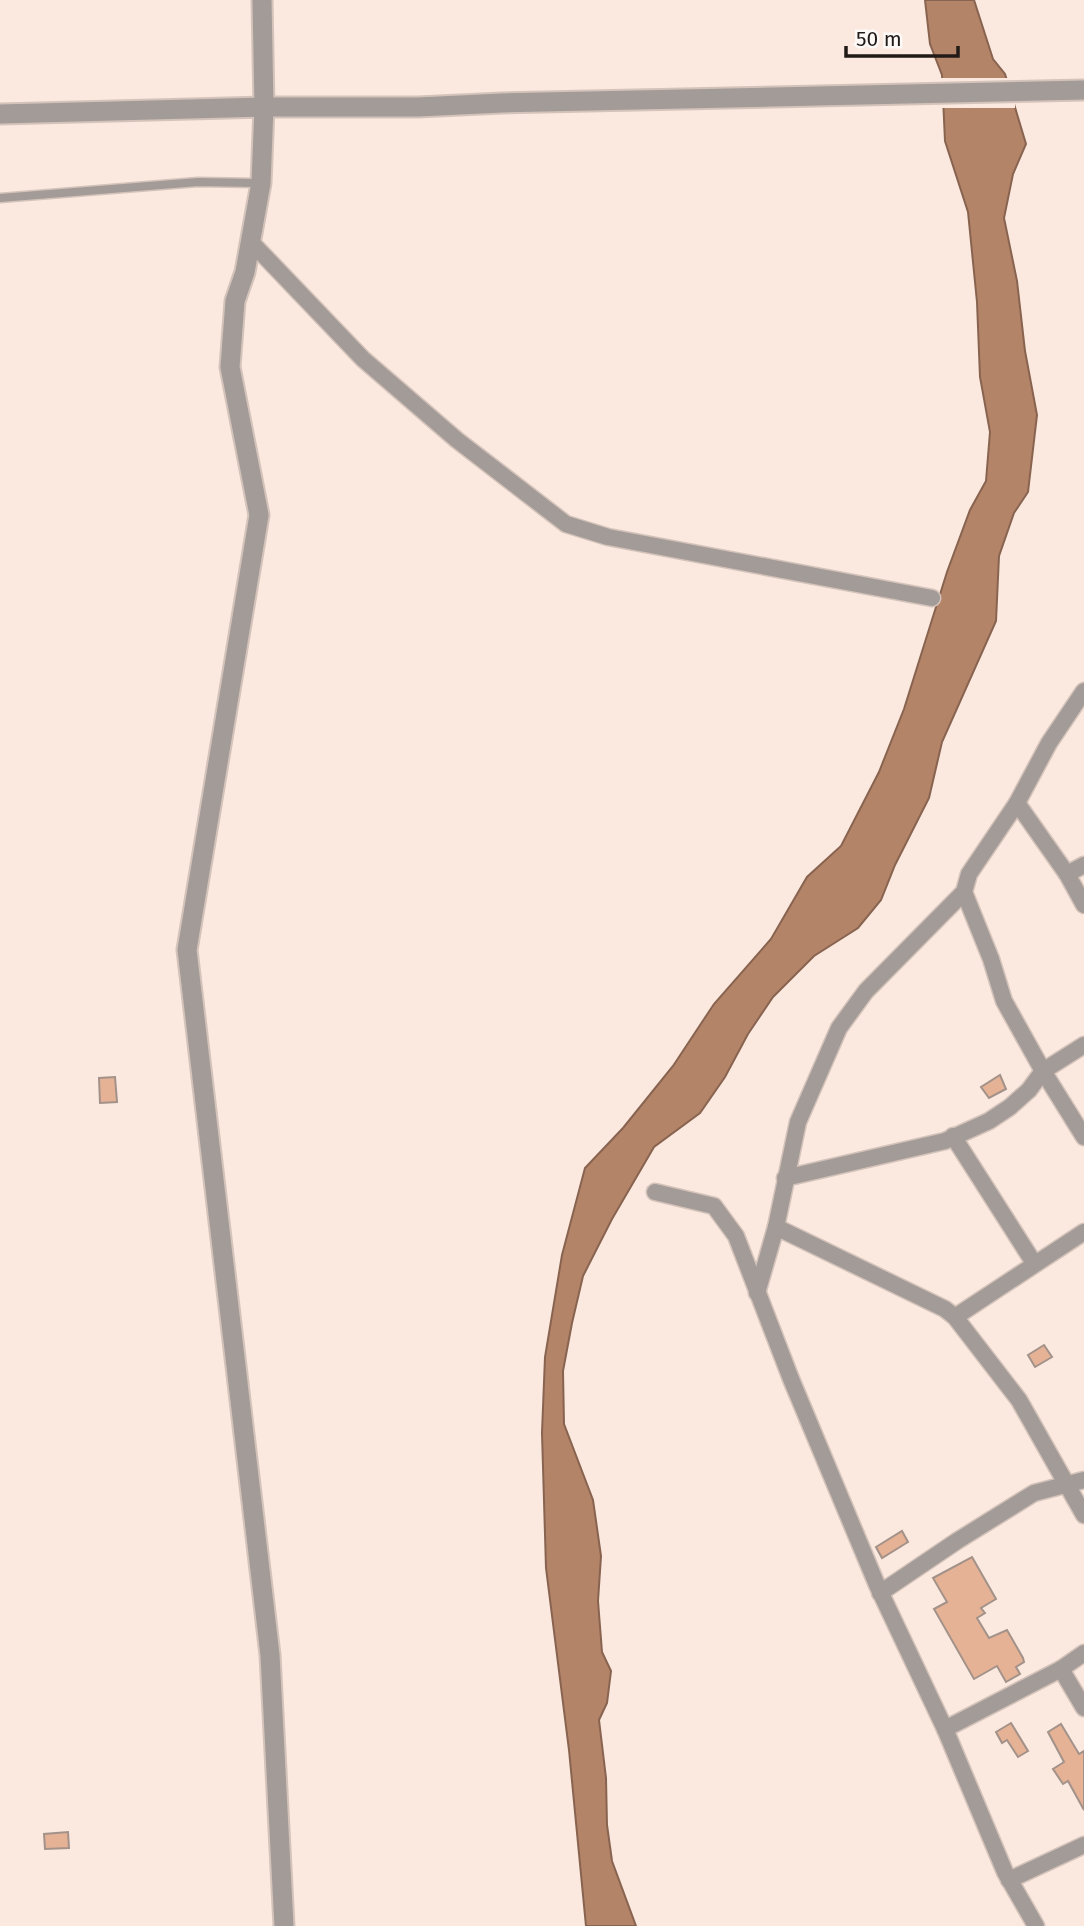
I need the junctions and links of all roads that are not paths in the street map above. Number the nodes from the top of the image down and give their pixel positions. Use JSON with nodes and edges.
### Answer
{"nodes":[{"id":1,"x":262,"y":0,"type":"edge"},
{"id":2,"x":1084,"y":90,"type":"edge"},
{"id":3,"x":264,"y":107,"type":"junction"},
{"id":4,"x":0,"y":114,"type":"edge"},
{"id":5,"x":261,"y":183,"type":"junction"},
{"id":6,"x":0,"y":198,"type":"edge"},
{"id":7,"x":251,"y":242,"type":"junction"},
{"id":8,"x":932,"y":598,"type":"dead end"},
{"id":9,"x":1084,"y":691,"type":"edge"},
{"id":10,"x":1017,"y":803,"type":"junction"},
{"id":11,"x":1084,"y":864,"type":"edge"},
{"id":12,"x":1067,"y":874,"type":"junction"},
{"id":13,"x":964,"y":892,"type":"junction"},
{"id":14,"x":1084,"y":905,"type":"edge"},
{"id":15,"x":1084,"y":1045,"type":"edge"},
{"id":16,"x":1043,"y":1071,"type":"junction"},
{"id":17,"x":953,"y":1136,"type":"junction"},
{"id":18,"x":1084,"y":1137,"type":"edge"},
{"id":19,"x":785,"y":1178,"type":"junction"},
{"id":20,"x":655,"y":1192,"type":"dead end"},
{"id":21,"x":776,"y":1227,"type":"junction"},
{"id":22,"x":1084,"y":1232,"type":"edge"},
{"id":23,"x":1034,"y":1263,"type":"junction"},
{"id":24,"x":757,"y":1293,"type":"junction"},
{"id":25,"x":955,"y":1317,"type":"junction"},
{"id":26,"x":1084,"y":1480,"type":"edge"},
{"id":27,"x":1066,"y":1485,"type":"junction"},
{"id":28,"x":1084,"y":1515,"type":"edge"},
{"id":29,"x":880,"y":1593,"type":"junction"},
{"id":30,"x":1084,"y":1653,"type":"edge"},
{"id":31,"x":1061,"y":1669,"type":"junction"},
{"id":32,"x":1084,"y":1708,"type":"edge"},
{"id":33,"x":944,"y":1729,"type":"junction"},
{"id":34,"x":1084,"y":1845,"type":"edge"},
{"id":35,"x":1009,"y":1881,"type":"junction"},
{"id":36,"x":284,"y":1926,"type":"edge"},
{"id":37,"x":1036,"y":1926,"type":"edge"}],
"edges":[{"from":1,"to":3,"type":"street"},
{"from":2,"to":3,"type":"street"},
{"from":3,"to":4,"type":"street"},
{"from":3,"to":5,"type":"street"},
{"from":5,"to":6,"type":"lane"},
{"from":5,"to":7,"type":"street"},
{"from":7,"to":8,"type":"street"},
{"from":7,"to":36,"type":"street"},
{"from":9,"to":10,"type":"street"},
{"from":10,"to":12,"type":"street"},
{"from":10,"to":13,"type":"street"},
{"from":11,"to":12,"type":"street"},
{"from":12,"to":14,"type":"street"},
{"from":13,"to":16,"type":"street"},
{"from":13,"to":19,"type":"street"},
{"from":15,"to":16,"type":"street"},
{"from":16,"to":17,"type":"street"},
{"from":16,"to":18,"type":"street"},
{"from":17,"to":19,"type":"street"},
{"from":17,"to":23,"type":"street"},
{"from":19,"to":21,"type":"street"},
{"from":20,"to":24,"type":"street"},
{"from":21,"to":24,"type":"street"},
{"from":21,"to":25,"type":"street"},
{"from":22,"to":23,"type":"street"},
{"from":23,"to":25,"type":"street"},
{"from":24,"to":29,"type":"street"},
{"from":25,"to":27,"type":"street"},
{"from":26,"to":27,"type":"street"},
{"from":27,"to":28,"type":"street"},
{"from":27,"to":29,"type":"street"},
{"from":29,"to":33,"type":"street"},
{"from":30,"to":31,"type":"street"},
{"from":31,"to":32,"type":"street"},
{"from":31,"to":33,"type":"street"},
{"from":33,"to":35,"type":"street"},
{"from":34,"to":35,"type":"street"},
{"from":35,"to":37,"type":"street"}]}
